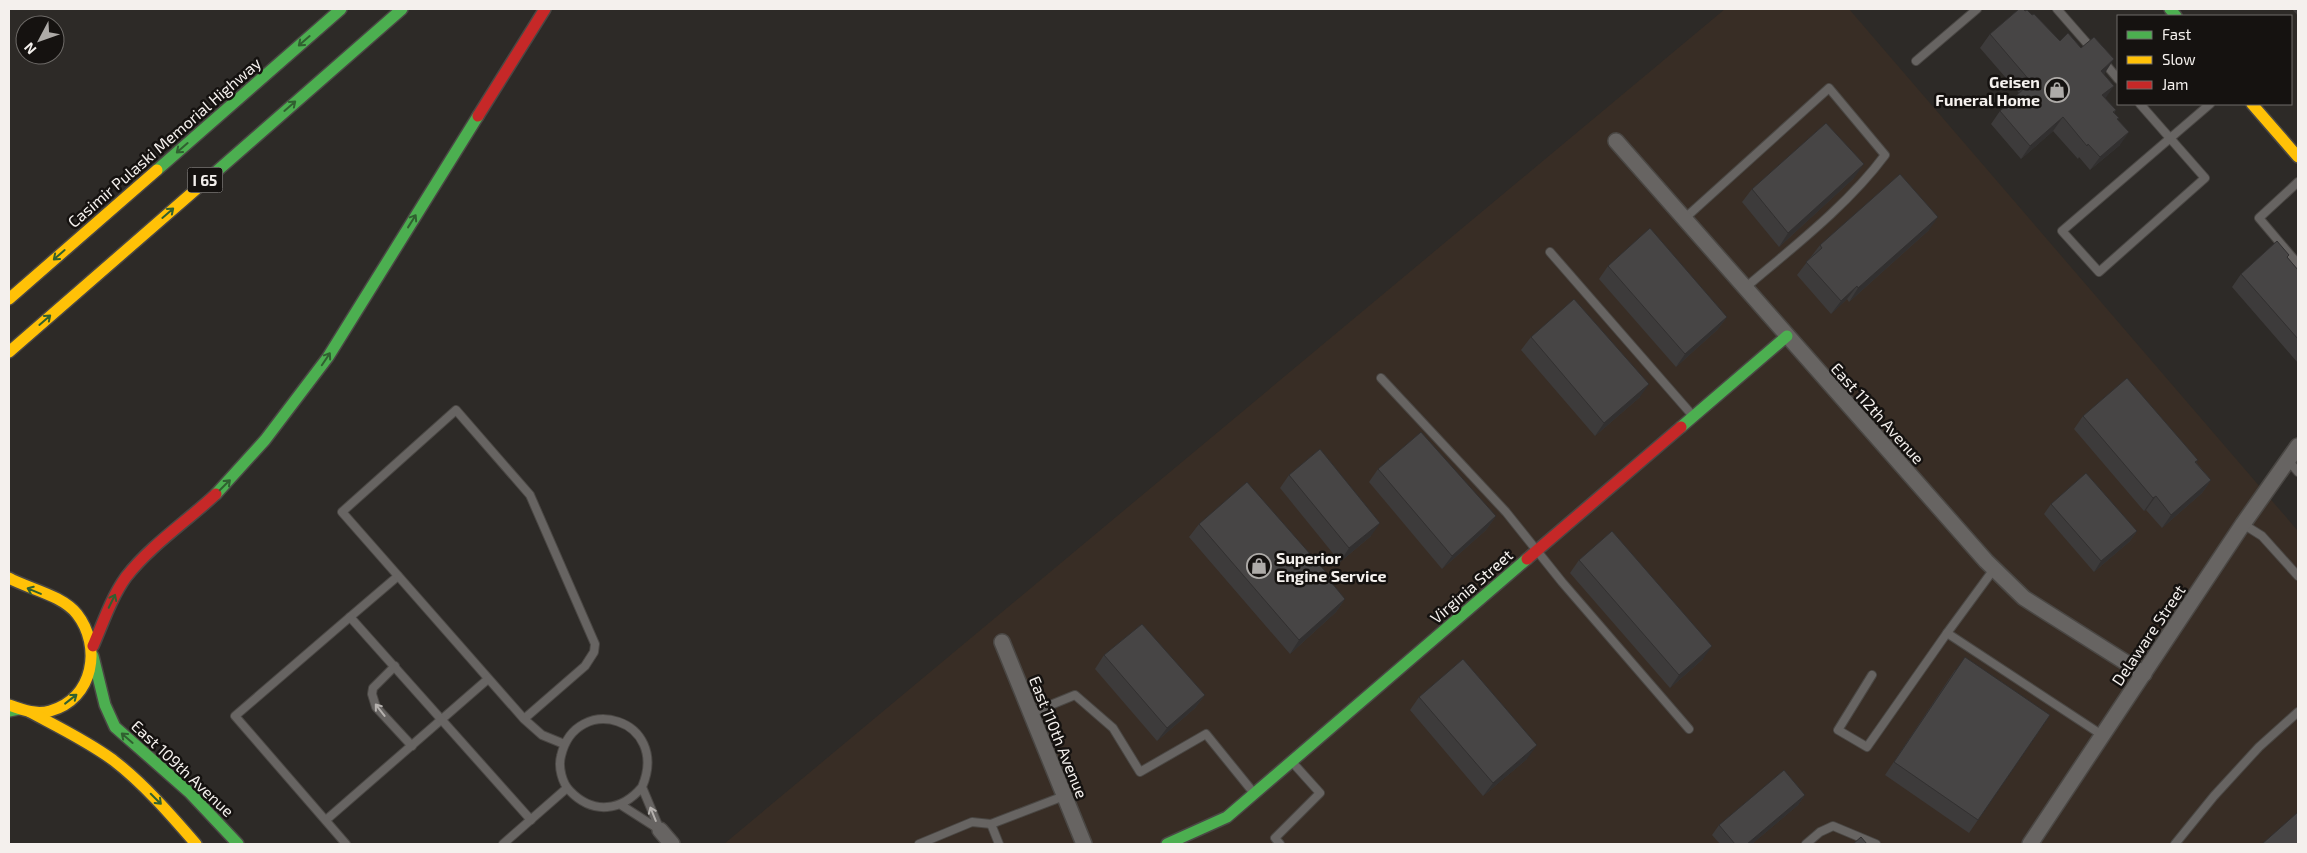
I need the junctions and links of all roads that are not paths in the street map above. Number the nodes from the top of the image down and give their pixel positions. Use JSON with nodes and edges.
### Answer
{"nodes":[{"id":1,"x":341,"y":9,"type":"edge"},
{"id":2,"x":402,"y":9,"type":"edge"},
{"id":3,"x":545,"y":9,"type":"edge"},
{"id":4,"x":1977,"y":9,"type":"edge"},
{"id":5,"x":2057,"y":9,"type":"edge"},
{"id":6,"x":1916,"y":61,"type":"dead end"},
{"id":7,"x":2117,"y":77,"type":"edge"},
{"id":8,"x":2141,"y":105,"type":"edge"},
{"id":9,"x":2209,"y":105,"type":"edge"},
{"id":10,"x":2253,"y":105,"type":"edge"},
{"id":11,"x":2171,"y":139,"type":"junction"},
{"id":12,"x":1616,"y":141,"type":"dead end"},
{"id":13,"x":2298,"y":157,"type":"edge"},
{"id":14,"x":2298,"y":182,"type":"edge"},
{"id":15,"x":1684,"y":219,"type":"junction"},
{"id":16,"x":1550,"y":252,"type":"dead end"},
{"id":17,"x":2298,"y":264,"type":"edge"},
{"id":18,"x":1745,"y":288,"type":"junction"},
{"id":19,"x":9,"y":299,"type":"edge"},
{"id":20,"x":1787,"y":336,"type":"junction"},
{"id":21,"x":9,"y":352,"type":"edge"},
{"id":22,"x":1381,"y":378,"type":"dead end"},
{"id":23,"x":1693,"y":416,"type":"junction"},
{"id":24,"x":2298,"y":446,"type":"edge"},
{"id":25,"x":2287,"y":459,"type":"junction"},
{"id":26,"x":2298,"y":472,"type":"edge"},
{"id":27,"x":2243,"y":524,"type":"junction"},
{"id":28,"x":1537,"y":551,"type":"junction"},
{"id":29,"x":1994,"y":569,"type":"junction"},
{"id":30,"x":398,"y":576,"type":"junction"},
{"id":31,"x":2298,"y":576,"type":"edge"},
{"id":32,"x":9,"y":578,"type":"edge"},
{"id":33,"x":350,"y":617,"type":"junction"},
{"id":34,"x":1947,"y":633,"type":"junction"},
{"id":35,"x":1002,"y":642,"type":"dead end"},
{"id":36,"x":93,"y":651,"type":"junction"},
{"id":37,"x":395,"y":666,"type":"junction"},
{"id":38,"x":1872,"y":674,"type":"dead end"},
{"id":39,"x":2144,"y":674,"type":"junction"},
{"id":40,"x":488,"y":679,"type":"junction"},
{"id":41,"x":17,"y":709,"type":"edge"},
{"id":42,"x":2298,"y":712,"type":"edge"},
{"id":43,"x":1031,"y":713,"type":"junction"},
{"id":44,"x":524,"y":719,"type":"junction"},
{"id":45,"x":442,"y":720,"type":"junction"},
{"id":46,"x":1689,"y":729,"type":"dead end"},
{"id":47,"x":2102,"y":735,"type":"junction"},
{"id":48,"x":564,"y":744,"type":"junction"},
{"id":49,"x":412,"y":746,"type":"junction"},
{"id":50,"x":1292,"y":762,"type":"junction"},
{"id":51,"x":642,"y":787,"type":"junction"},
{"id":52,"x":567,"y":788,"type":"junction"},
{"id":53,"x":1254,"y":794,"type":"junction"},
{"id":54,"x":1064,"y":796,"type":"junction"},
{"id":55,"x":621,"y":805,"type":"junction"},
{"id":56,"x":326,"y":820,"type":"junction"},
{"id":57,"x":531,"y":820,"type":"junction"},
{"id":58,"x":991,"y":824,"type":"junction"},
{"id":59,"x":660,"y":830,"type":"junction"},
{"id":60,"x":196,"y":844,"type":"edge"},
{"id":61,"x":238,"y":844,"type":"edge"},
{"id":62,"x":346,"y":844,"type":"edge"},
{"id":63,"x":503,"y":844,"type":"edge"},
{"id":64,"x":672,"y":844,"type":"edge"},
{"id":65,"x":919,"y":844,"type":"edge"},
{"id":66,"x":999,"y":844,"type":"edge"},
{"id":67,"x":1084,"y":844,"type":"edge"},
{"id":68,"x":1167,"y":844,"type":"edge"},
{"id":69,"x":1280,"y":844,"type":"edge"},
{"id":70,"x":1806,"y":844,"type":"edge"},
{"id":71,"x":1876,"y":844,"type":"edge"},
{"id":72,"x":2030,"y":844,"type":"edge"},
{"id":73,"x":2176,"y":844,"type":"edge"}],
"edges":[{"from":1,"to":19,"type":"main road","name":"Casimir Pulaski Memorial Highway","number":"I 65","one_way":true},
{"from":21,"to":2,"type":"main road","number":"I 65","one_way":true},
{"from":36,"to":3,"type":"main road","one_way":true},
{"from":4,"to":6,"type":"lane"},
{"from":5,"to":7,"type":"lane"},
{"from":8,"to":11,"type":"lane"},
{"from":9,"to":11,"type":"lane"},
{"from":10,"to":13,"type":"main road"},
{"from":11,"to":11,"type":"lane"},
{"from":12,"to":15,"type":"street","name":"East 112th Avenue"},
{"from":14,"to":17,"type":"lane"},
{"from":15,"to":18,"type":"street","name":"East 112th Avenue"},
{"from":15,"to":18,"type":"lane"},
{"from":16,"to":23,"type":"lane"},
{"from":18,"to":20,"type":"street","name":"East 112th Avenue"},
{"from":20,"to":23,"type":"main road","name":"Virginia Street"},
{"from":20,"to":29,"type":"street","name":"East 112th Avenue"},
{"from":22,"to":28,"type":"lane"},
{"from":23,"to":28,"type":"main road","name":"Virginia Street"},
{"from":24,"to":25,"type":"street","name":"Delaware Street"},
{"from":25,"to":26,"type":"lane"},
{"from":25,"to":27,"type":"street","name":"Delaware Street"},
{"from":27,"to":31,"type":"lane"},
{"from":27,"to":39,"type":"street","name":"Delaware Street"},
{"from":28,"to":46,"type":"lane"},
{"from":28,"to":50,"type":"main road","name":"Virginia Street"},
{"from":29,"to":34,"type":"lane"},
{"from":29,"to":39,"type":"street","name":"East 112th Avenue"},
{"from":30,"to":33,"type":"lane"},
{"from":30,"to":40,"type":"lane"},
{"from":30,"to":44,"type":"lane"},
{"from":36,"to":32,"type":"main road","name":"East 109th Avenue","one_way":true},
{"from":33,"to":37,"type":"lane"},
{"from":33,"to":56,"type":"lane"},
{"from":34,"to":38,"type":"lane"},
{"from":34,"to":47,"type":"lane"},
{"from":35,"to":43,"type":"street","name":"East 110th Avenue"},
{"from":41,"to":36,"type":"main road","one_way":true},
{"from":61,"to":36,"type":"main road","name":"East 109th Avenue","one_way":true},
{"from":37,"to":45,"type":"lane"},
{"from":49,"to":37,"type":"lane","one_way":true},
{"from":39,"to":47,"type":"street","name":"Delaware Street"},
{"from":40,"to":44,"type":"lane"},
{"from":40,"to":45,"type":"lane"},
{"from":41,"to":60,"type":"main road","one_way":true},
{"from":42,"to":73,"type":"lane"},
{"from":43,"to":53,"type":"lane"},
{"from":43,"to":54,"type":"street","name":"East 110th Avenue"},
{"from":44,"to":48,"type":"lane"},
{"from":45,"to":49,"type":"lane"},
{"from":45,"to":57,"type":"lane"},
{"from":47,"to":72,"type":"street","name":"Delaware Street"},
{"from":48,"to":51,"type":"lane"},
{"from":48,"to":52,"type":"lane"},
{"from":49,"to":56,"type":"lane"},
{"from":50,"to":53,"type":"main road","name":"Virginia Street"},
{"from":50,"to":69,"type":"lane"},
{"from":51,"to":55,"type":"lane"},
{"from":59,"to":51,"type":"lane","one_way":true},
{"from":52,"to":55,"type":"lane"},
{"from":52,"to":57,"type":"lane"},
{"from":53,"to":68,"type":"main road","name":"Virginia Street"},
{"from":54,"to":58,"type":"lane"},
{"from":54,"to":67,"type":"street","name":"East 110th Avenue"},
{"from":55,"to":59,"type":"lane"},
{"from":56,"to":62,"type":"lane"},
{"from":57,"to":63,"type":"lane"},
{"from":58,"to":65,"type":"lane"},
{"from":58,"to":66,"type":"lane"},
{"from":59,"to":64,"type":"street"},
{"from":70,"to":71,"type":"lane"}]}
